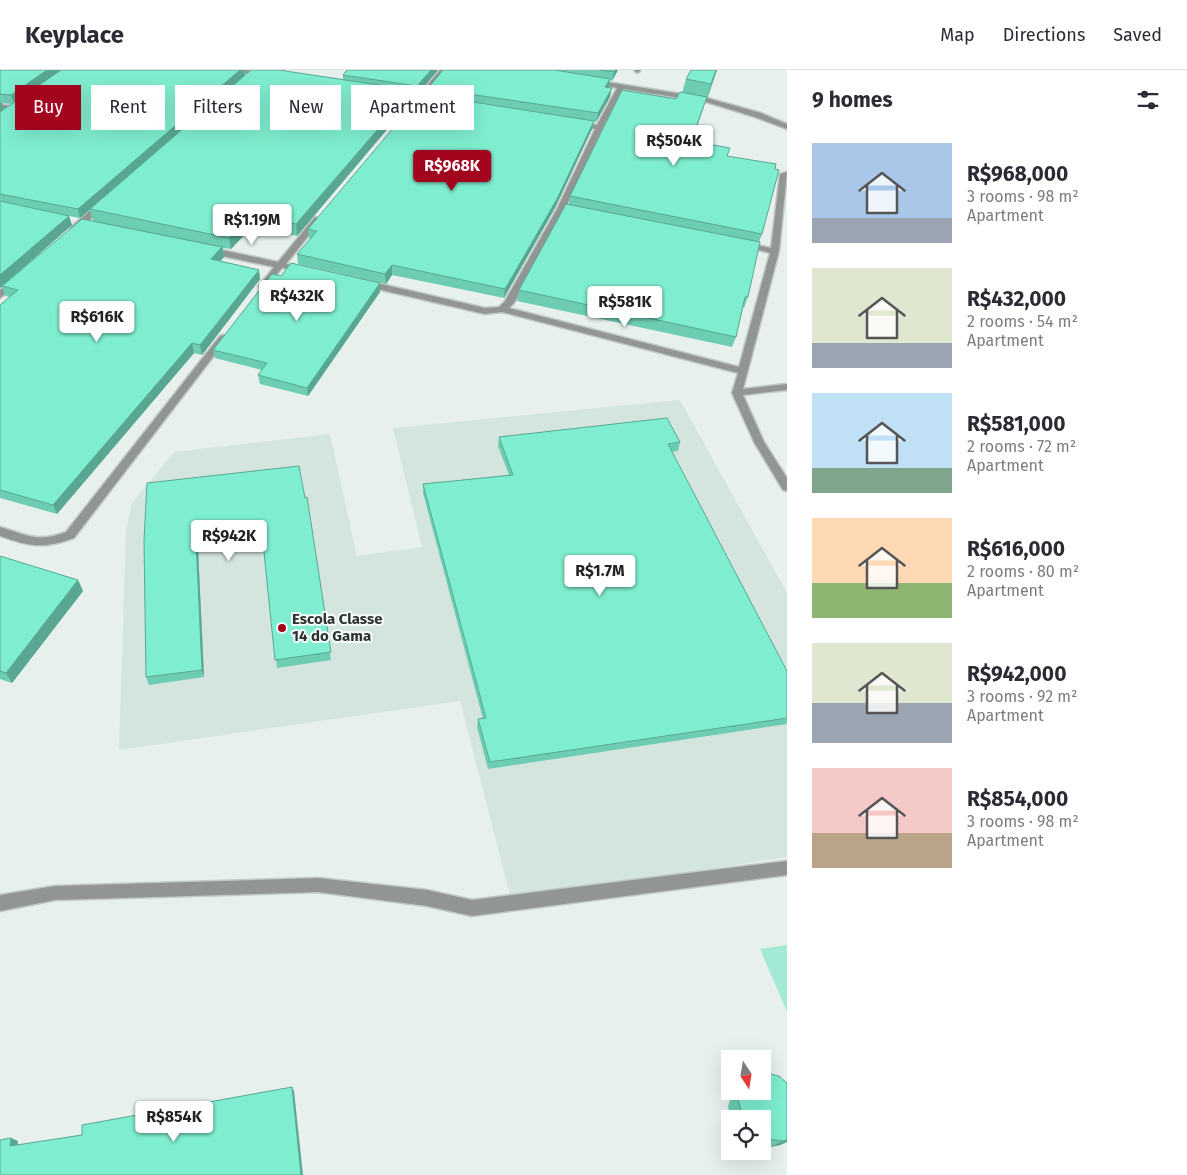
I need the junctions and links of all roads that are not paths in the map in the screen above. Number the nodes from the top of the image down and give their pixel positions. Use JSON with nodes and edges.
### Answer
{"nodes":[{"id":1,"x":234,"y":70,"type":"edge"},
{"id":2,"x":444,"y":70,"type":"edge"},
{"id":3,"x":256,"y":72,"type":"edge"},
{"id":4,"x":274,"y":76,"type":"edge"},
{"id":5,"x":247,"y":80,"type":"edge"},
{"id":6,"x":585,"y":81,"type":"edge"},
{"id":7,"x":431,"y":85,"type":"edge"},
{"id":8,"x":621,"y":87,"type":"junction"},
{"id":9,"x":0,"y":106,"type":"edge"},
{"id":10,"x":15,"y":108,"type":"joint"},
{"id":11,"x":8,"y":114,"type":"edge"},
{"id":12,"x":570,"y":123,"type":"edge"},
{"id":13,"x":599,"y":127,"type":"junction"},
{"id":14,"x":787,"y":127,"type":"edge"},
{"id":15,"x":784,"y":174,"type":"dead end"},
{"id":16,"x":109,"y":199,"type":"edge"},
{"id":17,"x":561,"y":209,"type":"junction"},
{"id":18,"x":571,"y":211,"type":"edge"},
{"id":19,"x":324,"y":212,"type":"edge"},
{"id":20,"x":75,"y":223,"type":"junction"},
{"id":21,"x":89,"y":226,"type":"edge"},
{"id":22,"x":65,"y":237,"type":"edge"},
{"id":23,"x":736,"y":243,"type":"edge"},
{"id":24,"x":194,"y":247,"type":"edge"},
{"id":25,"x":776,"y":251,"type":"junction"},
{"id":26,"x":280,"y":264,"type":"junction"},
{"id":27,"x":308,"y":271,"type":"edge"},
{"id":28,"x":22,"y":276,"type":"edge"},
{"id":29,"x":355,"y":281,"type":"edge"},
{"id":30,"x":0,"y":295,"type":"edge"},
{"id":31,"x":256,"y":295,"type":"edge"},
{"id":32,"x":502,"y":309,"type":"junction"},
{"id":33,"x":232,"y":326,"type":"edge"},
{"id":34,"x":742,"y":371,"type":"junction"},
{"id":35,"x":787,"y":387,"type":"edge"},
{"id":36,"x":736,"y":393,"type":"junction"},
{"id":37,"x":787,"y":487,"type":"edge"},
{"id":38,"x":0,"y":531,"type":"edge"},
{"id":39,"x":787,"y":868,"type":"edge"},
{"id":40,"x":0,"y":903,"type":"edge"}],
"edges":[{"from":1,"to":3,"type":"street"},
{"from":2,"to":7,"type":"street"},
{"from":3,"to":4,"type":"street"},
{"from":3,"to":5,"type":"street"},
{"from":6,"to":8,"type":"street"},
{"from":8,"to":13,"type":"street"},
{"from":8,"to":14,"type":"street"},
{"from":9,"to":10,"type":"street"},
{"from":10,"to":11,"type":"street"},
{"from":12,"to":13,"type":"street"},
{"from":13,"to":17,"type":"street"},
{"from":15,"to":25,"type":"street"},
{"from":16,"to":20,"type":"street"},
{"from":17,"to":18,"type":"street"},
{"from":17,"to":32,"type":"street"},
{"from":19,"to":26,"type":"street"},
{"from":20,"to":21,"type":"street"},
{"from":20,"to":22,"type":"street"},
{"from":23,"to":25,"type":"street"},
{"from":24,"to":26,"type":"street"},
{"from":25,"to":34,"type":"street"},
{"from":26,"to":27,"type":"street"},
{"from":26,"to":31,"type":"street"},
{"from":28,"to":30,"type":"street"},
{"from":29,"to":32,"type":"street"},
{"from":32,"to":34,"type":"street"},
{"from":33,"to":38,"type":"street"},
{"from":34,"to":36,"type":"street"},
{"from":35,"to":36,"type":"street"},
{"from":36,"to":37,"type":"street"},
{"from":39,"to":40,"type":"street"}]}
